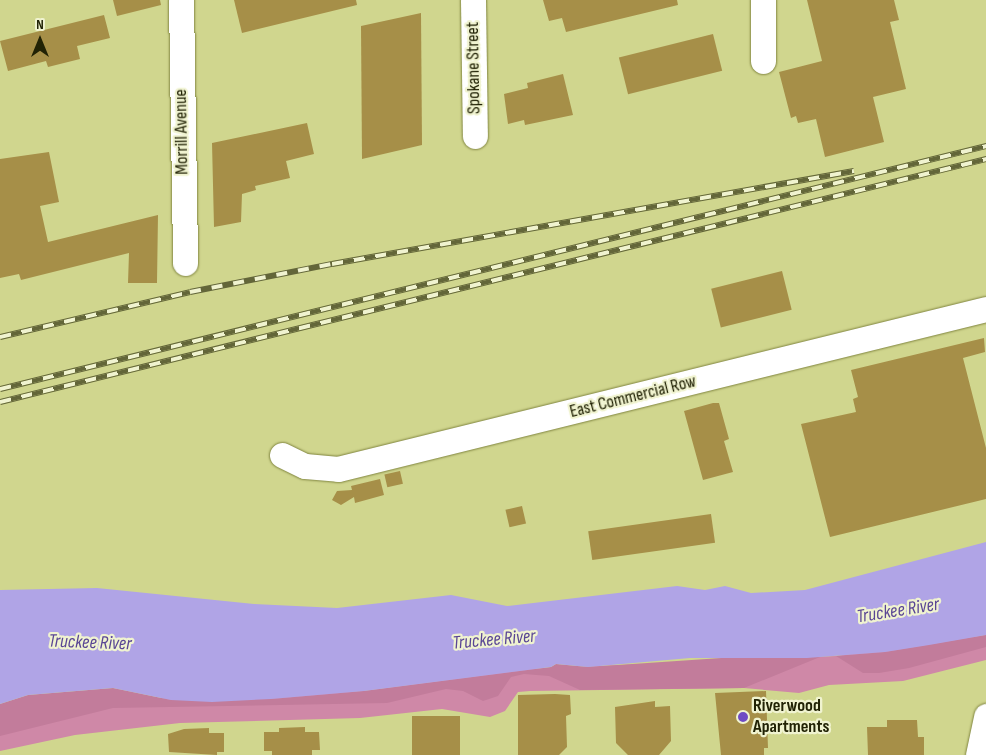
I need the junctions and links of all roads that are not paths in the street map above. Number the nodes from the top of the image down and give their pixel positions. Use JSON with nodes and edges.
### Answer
{"nodes":[{"id":1,"x":181,"y":0,"type":"edge"},
{"id":2,"x":473,"y":0,"type":"edge"},
{"id":3,"x":763,"y":0,"type":"edge"},
{"id":4,"x":763,"y":61,"type":"dead end"},
{"id":5,"x":474,"y":136,"type":"dead end"},
{"id":6,"x":185,"y":263,"type":"dead end"},
{"id":7,"x":986,"y":309,"type":"edge"},
{"id":8,"x":282,"y":456,"type":"dead end"},
{"id":9,"x":986,"y":716,"type":"edge"},
{"id":10,"x":978,"y":755,"type":"edge"}],
"edges":[{"from":1,"to":6,"type":"street","name":"Morrill Avenue"},
{"from":2,"to":5,"type":"street","name":"Spokane Street"},
{"from":3,"to":4,"type":"street"},
{"from":7,"to":8,"type":"street","name":"East Commercial Row"},
{"from":9,"to":10,"type":"street"}]}
